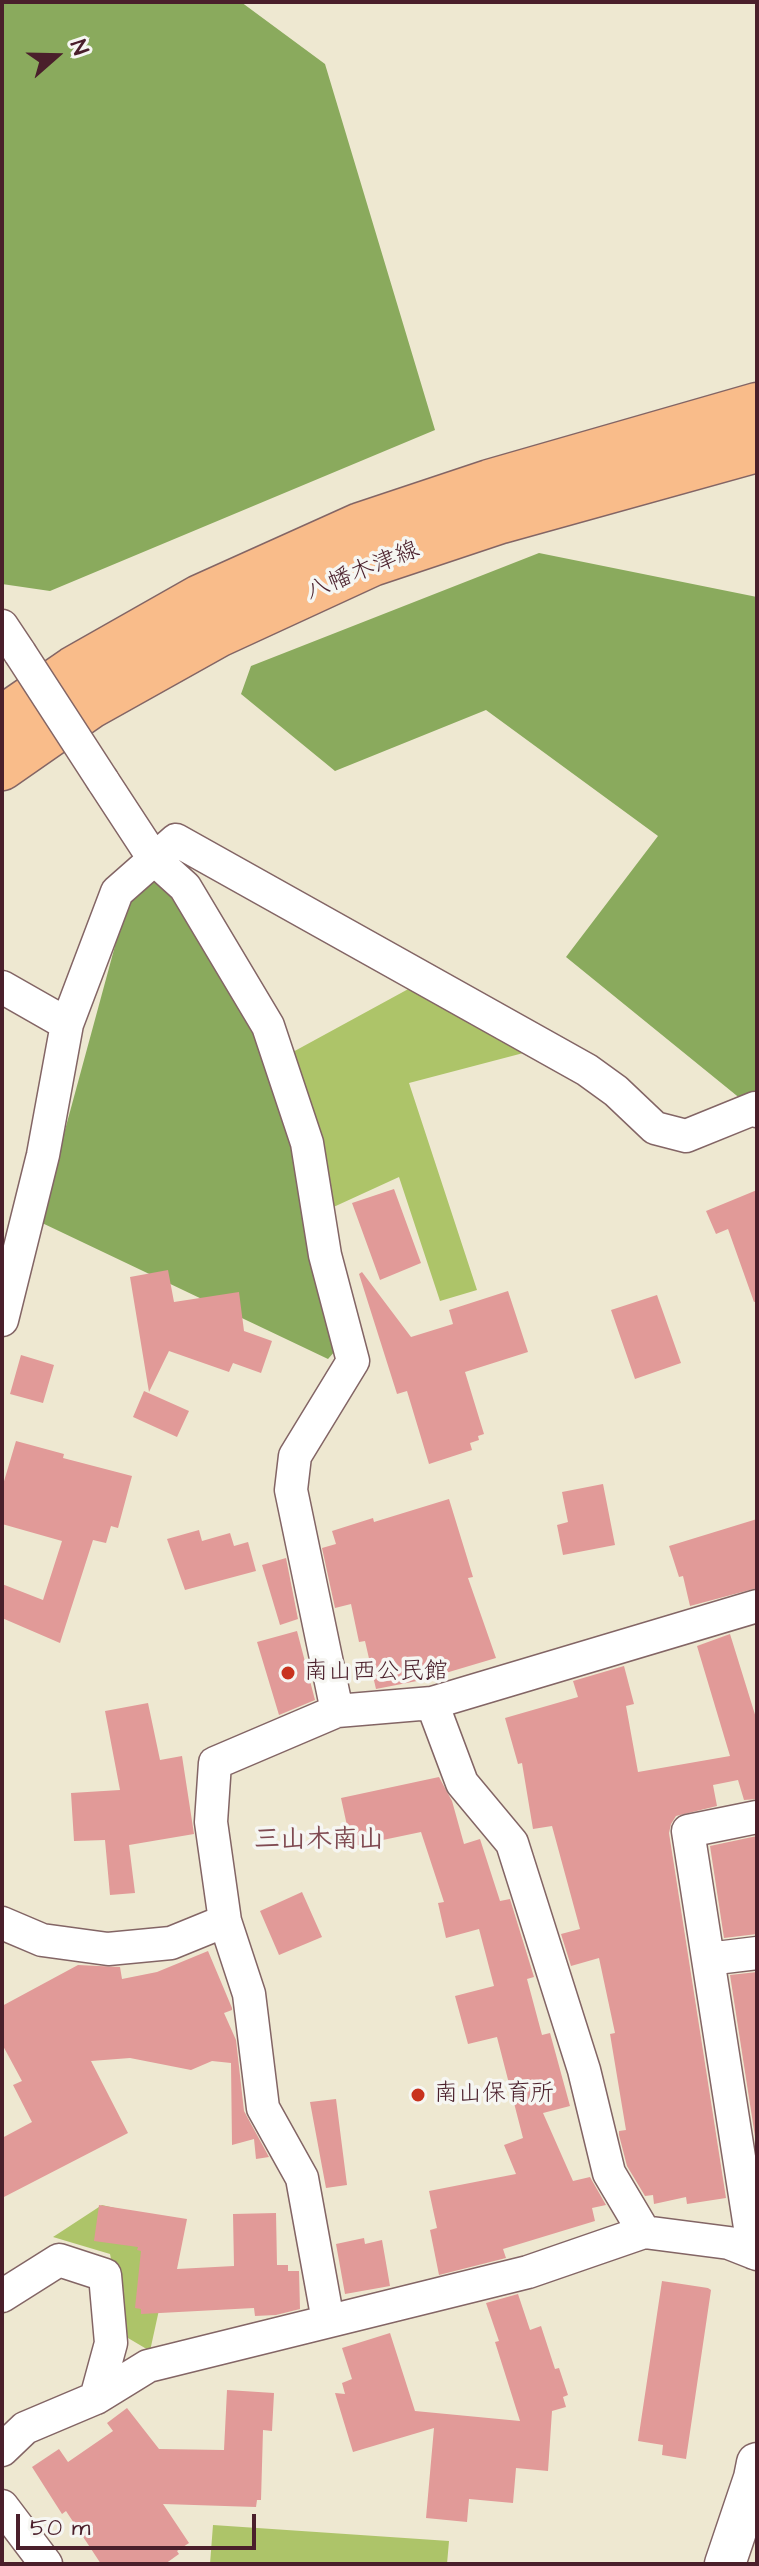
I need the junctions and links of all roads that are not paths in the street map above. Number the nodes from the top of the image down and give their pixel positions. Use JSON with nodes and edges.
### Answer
{"nodes":[{"id":1,"x":757,"y":405,"type":"edge"},
{"id":2,"x":757,"y":450,"type":"edge"},
{"id":3,"x":2,"y":626,"type":"edge"},
{"id":4,"x":2,"y":718,"type":"edge"},
{"id":5,"x":2,"y":768,"type":"edge"},
{"id":6,"x":154,"y":859,"type":"junction"},
{"id":7,"x":2,"y":987,"type":"edge"},
{"id":8,"x":67,"y":1024,"type":"junction"},
{"id":9,"x":757,"y":1111,"type":"edge"},
{"id":10,"x":2,"y":1320,"type":"edge"},
{"id":11,"x":757,"y":1606,"type":"edge"},
{"id":12,"x":432,"y":1703,"type":"junction"},
{"id":13,"x":337,"y":1711,"type":"junction"},
{"id":14,"x":757,"y":1817,"type":"edge"},
{"id":15,"x":225,"y":1921,"type":"junction"},
{"id":16,"x":2,"y":1923,"type":"edge"},
{"id":17,"x":757,"y":1953,"type":"edge"},
{"id":18,"x":708,"y":1959,"type":"junction"},
{"id":19,"x":745,"y":2111,"type":"edge"},
{"id":20,"x":644,"y":2232,"type":"junction"},
{"id":21,"x":755,"y":2254,"type":"edge"},
{"id":22,"x":2,"y":2296,"type":"edge"},
{"id":23,"x":328,"y":2321,"type":"junction"},
{"id":24,"x":96,"y":2398,"type":"junction"},
{"id":25,"x":2,"y":2450,"type":"edge"},
{"id":26,"x":757,"y":2463,"type":"edge"},
{"id":27,"x":2,"y":2506,"type":"edge"},
{"id":28,"x":46,"y":2564,"type":"edge"},
{"id":29,"x":725,"y":2564,"type":"edge"}],
"edges":[{"from":1,"to":4,"type":"main road","name":"八幡木津線"},
{"from":2,"to":5,"type":"main road","name":"八幡木津線"},
{"from":3,"to":6,"type":"street","bridge":true},
{"from":6,"to":8,"type":"street"},
{"from":6,"to":9,"type":"street"},
{"from":6,"to":13,"type":"street"},
{"from":7,"to":8,"type":"street"},
{"from":8,"to":10,"type":"street"},
{"from":11,"to":12,"type":"street"},
{"from":12,"to":13,"type":"street"},
{"from":12,"to":20,"type":"street"},
{"from":13,"to":15,"type":"street"},
{"from":14,"to":18,"type":"street"},
{"from":15,"to":16,"type":"street"},
{"from":15,"to":23,"type":"street"},
{"from":17,"to":18,"type":"street"},
{"from":18,"to":19,"type":"street"},
{"from":19,"to":21,"type":"street"},
{"from":20,"to":21,"type":"street"},
{"from":20,"to":23,"type":"street"},
{"from":22,"to":24,"type":"street"},
{"from":23,"to":24,"type":"street"},
{"from":24,"to":25,"type":"street"},
{"from":26,"to":29,"type":"street"},
{"from":27,"to":28,"type":"street"}]}
